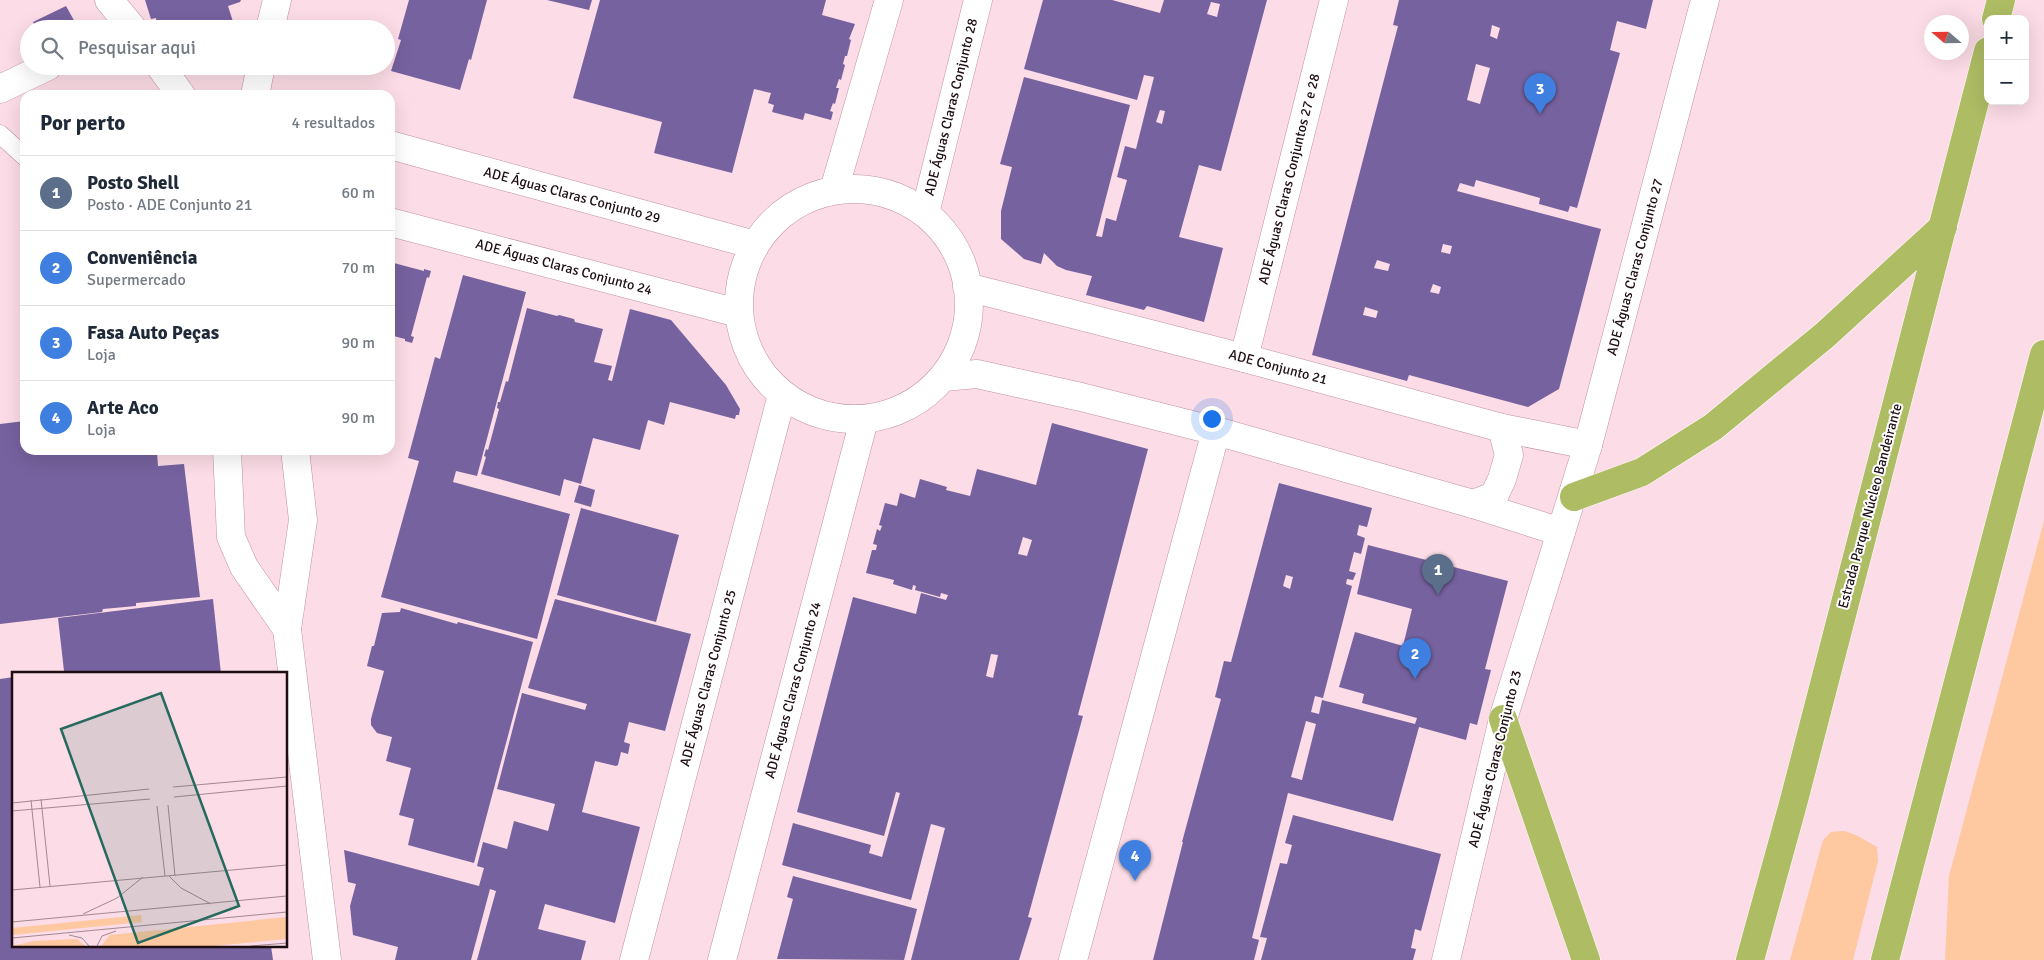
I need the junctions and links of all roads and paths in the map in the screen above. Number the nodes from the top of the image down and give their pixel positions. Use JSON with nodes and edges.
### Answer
{"nodes":[{"id":1,"x":109,"y":0,"type":"edge"},
{"id":2,"x":277,"y":0,"type":"edge"},
{"id":3,"x":889,"y":0,"type":"edge"},
{"id":4,"x":978,"y":0,"type":"edge"},
{"id":5,"x":1334,"y":0,"type":"edge"},
{"id":6,"x":1705,"y":0,"type":"edge"},
{"id":7,"x":2001,"y":0,"type":"edge"},
{"id":8,"x":1997,"y":15,"type":"edge"},
{"id":9,"x":126,"y":20,"type":"edge"},
{"id":10,"x":272,"y":20,"type":"edge"},
{"id":11,"x":1986,"y":60,"type":"edge"},
{"id":12,"x":29,"y":75,"type":"edge"},
{"id":13,"x":167,"y":75,"type":"edge"},
{"id":14,"x":259,"y":75,"type":"edge"},
{"id":15,"x":0,"y":89,"type":"edge"},
{"id":16,"x":177,"y":90,"type":"edge"},
{"id":17,"x":256,"y":90,"type":"edge"},
{"id":18,"x":0,"y":134,"type":"edge"},
{"id":19,"x":395,"y":146,"type":"edge"},
{"id":20,"x":20,"y":152,"type":"edge"},
{"id":21,"x":834,"y":190,"type":"junction"},
{"id":22,"x":925,"y":213,"type":"junction"},
{"id":23,"x":395,"y":223,"type":"edge"},
{"id":24,"x":1943,"y":227,"type":"junction"},
{"id":25,"x":755,"y":245,"type":"junction"},
{"id":26,"x":967,"y":287,"type":"junction"},
{"id":27,"x":738,"y":312,"type":"junction"},
{"id":28,"x":2044,"y":354,"type":"edge"},
{"id":29,"x":1244,"y":358,"type":"junction"},
{"id":30,"x":944,"y":376,"type":"junction"},
{"id":31,"x":782,"y":395,"type":"junction"},
{"id":32,"x":864,"y":420,"type":"junction"},
{"id":33,"x":1502,"y":428,"type":"junction"},
{"id":34,"x":1216,"y":431,"type":"junction"},
{"id":35,"x":1588,"y":445,"type":"junction"},
{"id":36,"x":227,"y":455,"type":"edge"},
{"id":37,"x":296,"y":455,"type":"edge"},
{"id":38,"x":1574,"y":497,"type":"junction"},
{"id":39,"x":1473,"y":504,"type":"junction"},
{"id":40,"x":1561,"y":532,"type":"junction"},
{"id":41,"x":287,"y":629,"type":"junction"},
{"id":42,"x":1503,"y":719,"type":"junction"},
{"id":43,"x":1901,"y":897,"type":"junction"},
{"id":44,"x":326,"y":960,"type":"edge"},
{"id":45,"x":634,"y":960,"type":"edge"},
{"id":46,"x":722,"y":960,"type":"edge"},
{"id":47,"x":1072,"y":960,"type":"edge"},
{"id":48,"x":1446,"y":960,"type":"edge"},
{"id":49,"x":1586,"y":960,"type":"edge"},
{"id":50,"x":1750,"y":960,"type":"edge"},
{"id":51,"x":1885,"y":960,"type":"edge"},
{"id":52,"x":1900,"y":960,"type":"edge"}],
"edges":[{"from":1,"to":9,"type":"street"},
{"from":2,"to":10,"type":"street"},
{"from":3,"to":21,"type":"street"},
{"from":4,"to":22,"type":"street","name":"ADE Águas Claras Conjunto 28"},
{"from":5,"to":29,"type":"street","name":"ADE Águas Claras Conjuntos 27 e 28"},
{"from":6,"to":35,"type":"street","name":"ADE Águas Claras Conjunto 27"},
{"from":7,"to":8,"type":"highway"},
{"from":11,"to":24,"type":"highway","name":"Estrada Parque Núcleo Bandeirante"},
{"from":12,"to":15,"type":"street"},
{"from":13,"to":16,"type":"street"},
{"from":14,"to":17,"type":"street"},
{"from":18,"to":20,"type":"lane"},
{"from":19,"to":25,"type":"street","name":"ADE Águas Claras Conjunto 29"},
{"from":21,"to":22,"type":"street"},
{"from":21,"to":25,"type":"street"},
{"from":22,"to":26,"type":"street"},
{"from":23,"to":27,"type":"street","name":"ADE Águas Claras Conjunto 24"},
{"from":24,"to":38,"type":"highway"},
{"from":24,"to":50,"type":"highway","name":"Estrada Parque Núcleo Bandeirante"},
{"from":25,"to":27,"type":"street"},
{"from":26,"to":29,"type":"street","name":"ADE Conjunto 21"},
{"from":26,"to":30,"type":"street"},
{"from":27,"to":31,"type":"street"},
{"from":28,"to":43,"type":"highway"},
{"from":29,"to":33,"type":"street","name":"ADE Conjunto 21"},
{"from":30,"to":32,"type":"street"},
{"from":30,"to":34,"type":"street"},
{"from":31,"to":32,"type":"street"},
{"from":31,"to":45,"type":"street","name":"ADE Águas Claras Conjunto 25"},
{"from":32,"to":46,"type":"street","name":"ADE Águas Claras Conjunto 24"},
{"from":33,"to":35,"type":"street","name":"ADE Conjunto 21"},
{"from":33,"to":39,"type":"street"},
{"from":34,"to":39,"type":"street"},
{"from":34,"to":47,"type":"street"},
{"from":35,"to":38,"type":"street","name":"ADE Águas Claras Conjunto 27"},
{"from":36,"to":41,"type":"street"},
{"from":37,"to":41,"type":"street"},
{"from":38,"to":40,"type":"street","name":"ADE Águas Claras Conjunto 27"},
{"from":39,"to":40,"type":"street"},
{"from":40,"to":42,"type":"street","name":"ADE Águas Claras Conjunto 23"},
{"from":41,"to":44,"type":"street"},
{"from":42,"to":48,"type":"street","name":"ADE Águas Claras Conjunto 23"},
{"from":42,"to":49,"type":"highway"},
{"from":43,"to":51,"type":"highway"},
{"from":43,"to":52,"type":"street"}]}
